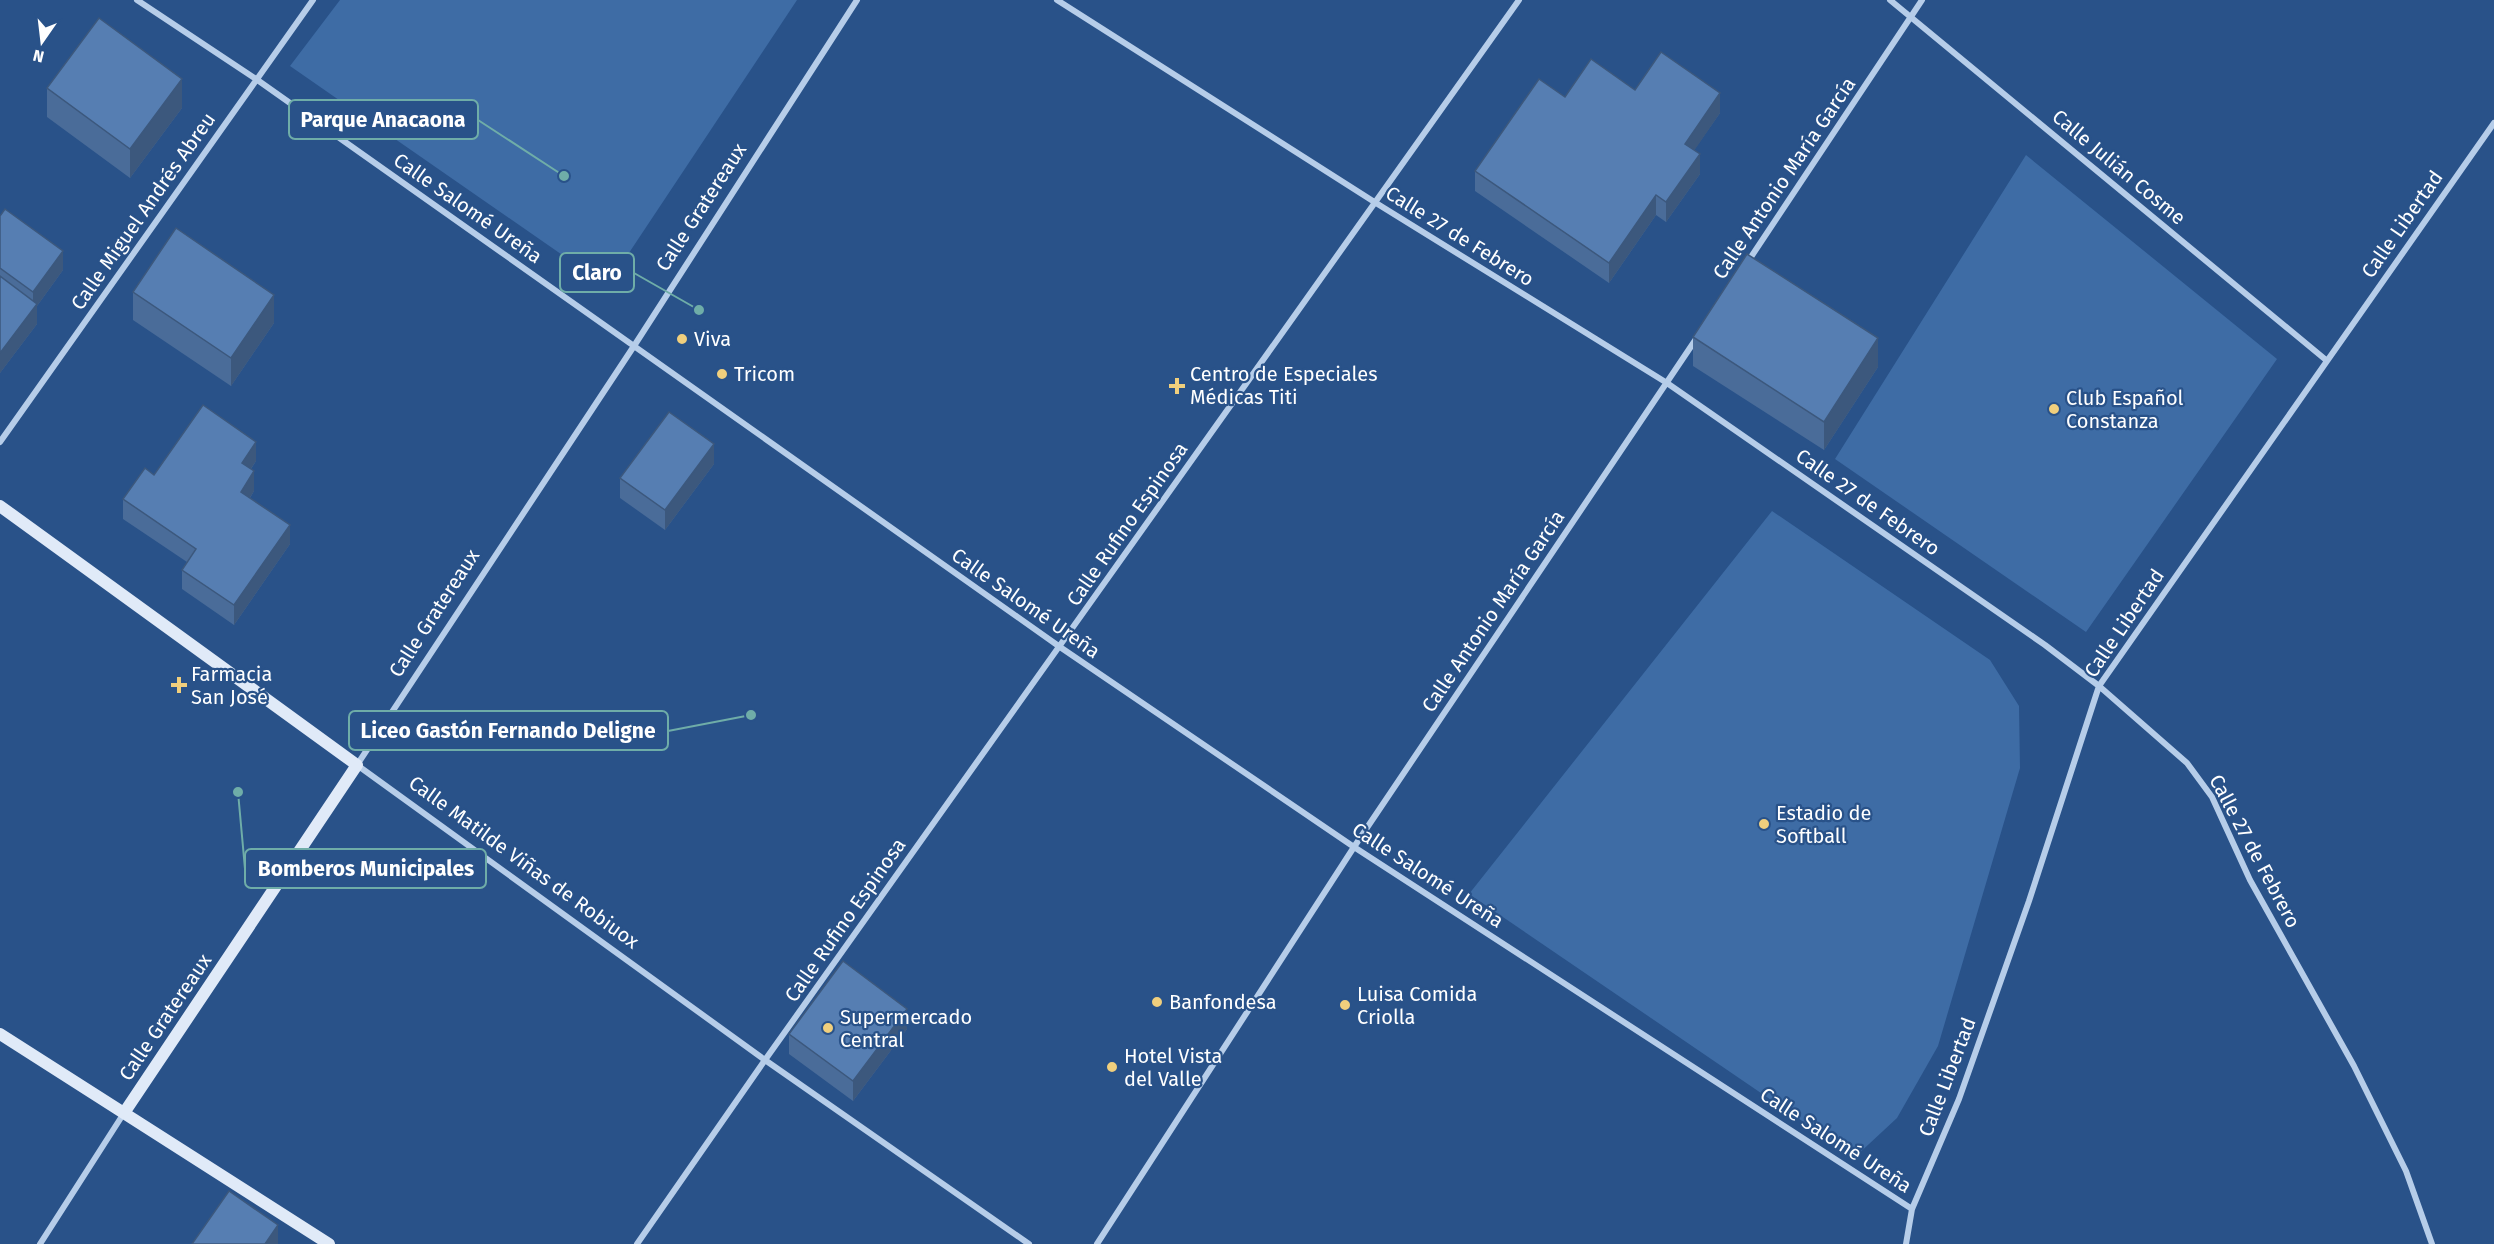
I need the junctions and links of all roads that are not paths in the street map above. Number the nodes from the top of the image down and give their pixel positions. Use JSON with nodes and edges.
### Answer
{"nodes":[{"id":1,"x":137,"y":0,"type":"edge"},
{"id":2,"x":313,"y":0,"type":"edge"},
{"id":3,"x":857,"y":0,"type":"edge"},
{"id":4,"x":1057,"y":0,"type":"edge"},
{"id":5,"x":1519,"y":0,"type":"edge"},
{"id":6,"x":1890,"y":0,"type":"edge"},
{"id":7,"x":1922,"y":0,"type":"edge"},
{"id":8,"x":1910,"y":16,"type":"junction"},
{"id":9,"x":256,"y":79,"type":"junction"},
{"id":10,"x":2494,"y":123,"type":"edge"},
{"id":11,"x":1376,"y":203,"type":"junction"},
{"id":12,"x":1739,"y":274,"type":"edge"},
{"id":13,"x":1700,"y":334,"type":"edge"},
{"id":14,"x":634,"y":346,"type":"junction"},
{"id":15,"x":2326,"y":360,"type":"junction"},
{"id":16,"x":1667,"y":383,"type":"junction"},
{"id":17,"x":0,"y":442,"type":"edge"},
{"id":18,"x":0,"y":506,"type":"edge"},
{"id":19,"x":1060,"y":647,"type":"junction"},
{"id":20,"x":2099,"y":686,"type":"junction"},
{"id":21,"x":357,"y":765,"type":"junction"},
{"id":22,"x":1354,"y":847,"type":"junction"},
{"id":23,"x":0,"y":1035,"type":"edge"},
{"id":24,"x":765,"y":1060,"type":"junction"},
{"id":25,"x":124,"y":1113,"type":"junction"},
{"id":26,"x":1912,"y":1209,"type":"junction"},
{"id":27,"x":40,"y":1244,"type":"edge"},
{"id":28,"x":329,"y":1244,"type":"edge"},
{"id":29,"x":637,"y":1244,"type":"edge"},
{"id":30,"x":1029,"y":1244,"type":"edge"},
{"id":31,"x":1096,"y":1244,"type":"edge"},
{"id":32,"x":1906,"y":1244,"type":"edge"},
{"id":33,"x":2432,"y":1244,"type":"edge"}],
"edges":[{"from":1,"to":9,"type":"street","name":"Calle Salomé Ureña"},
{"from":2,"to":9,"type":"street","name":"Calle Miguel Andrés Abreu"},
{"from":3,"to":14,"type":"street","name":"Calle Gratereaux"},
{"from":4,"to":11,"type":"street","name":"Calle 27 de Febrero"},
{"from":5,"to":11,"type":"street","name":"Calle Rufino Espinosa"},
{"from":6,"to":8,"type":"street","name":"Calle Julián Cosme"},
{"from":7,"to":8,"type":"street","name":"Calle Antonio María García"},
{"from":8,"to":12,"type":"street","name":"Calle Antonio María García"},
{"from":8,"to":15,"type":"street","name":"Calle Julián Cosme"},
{"from":9,"to":14,"type":"street","name":"Calle Salomé Ureña"},
{"from":9,"to":17,"type":"street","name":"Calle Miguel Andrés Abreu"},
{"from":10,"to":15,"type":"street","name":"Calle Libertad"},
{"from":11,"to":16,"type":"street","name":"Calle 27 de Febrero"},
{"from":11,"to":19,"type":"street","name":"Calle Rufino Espinosa"},
{"from":13,"to":16,"type":"street","name":"Calle Antonio María García"},
{"from":14,"to":19,"type":"street","name":"Calle Salomé Ureña"},
{"from":14,"to":21,"type":"street","name":"Calle Gratereaux"},
{"from":15,"to":20,"type":"street","name":"Calle Libertad"},
{"from":16,"to":20,"type":"street","name":"Calle 27 de Febrero"},
{"from":16,"to":22,"type":"street","name":"Calle Antonio María García"},
{"from":18,"to":21,"type":"main road","name":"Calle Matilde Viñas de Robiuox"},
{"from":19,"to":22,"type":"street","name":"Calle Salomé Ureña"},
{"from":19,"to":24,"type":"street","name":"Calle Rufino Espinosa"},
{"from":20,"to":26,"type":"street","name":"Calle Libertad"},
{"from":20,"to":33,"type":"street","name":"Calle 27 de Febrero"},
{"from":21,"to":24,"type":"street","name":"Calle Matilde Viñas de Robiuox"},
{"from":21,"to":25,"type":"main road","name":"Calle Gratereaux"},
{"from":22,"to":26,"type":"street","name":"Calle Salomé Ureña"},
{"from":22,"to":31,"type":"street","name":"Calle Antonio María García"},
{"from":23,"to":25,"type":"main road"},
{"from":24,"to":29,"type":"street","name":"Calle Rufino Espinosa"},
{"from":24,"to":30,"type":"street","name":"Calle Matilde Viñas de Robiuox"},
{"from":25,"to":27,"type":"street","name":"Calle Gratereaux"},
{"from":25,"to":28,"type":"main road"},
{"from":26,"to":32,"type":"street","name":"Calle Libertad"}]}
